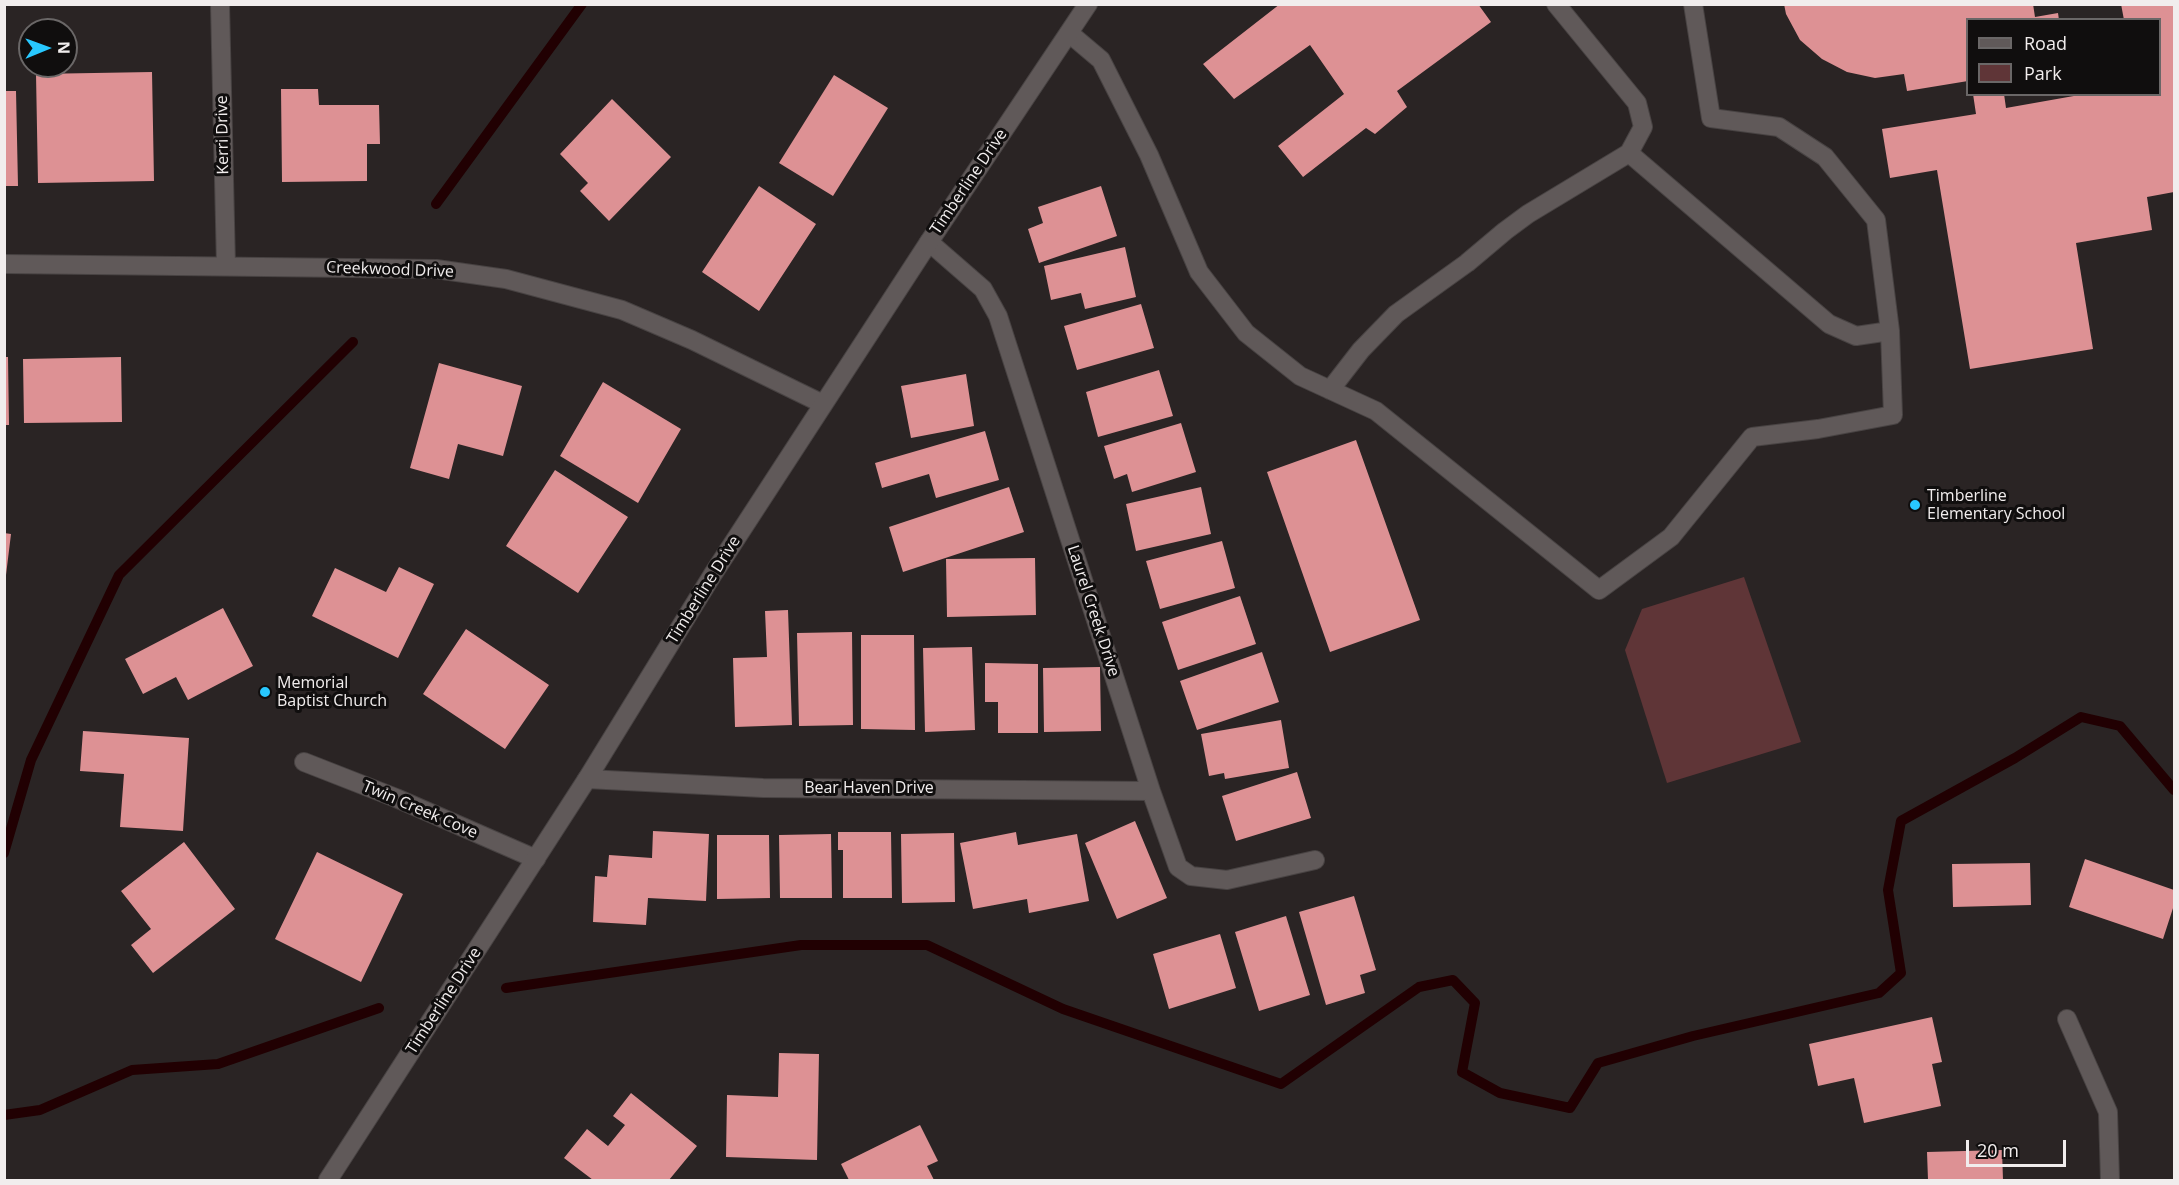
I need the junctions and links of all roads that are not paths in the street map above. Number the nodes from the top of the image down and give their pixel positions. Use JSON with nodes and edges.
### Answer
{"nodes":[{"id":1,"x":220,"y":4,"type":"edge"},
{"id":2,"x":1088,"y":4,"type":"edge"},
{"id":3,"x":1556,"y":4,"type":"edge"},
{"id":4,"x":1693,"y":4,"type":"edge"},
{"id":5,"x":1069,"y":33,"type":"junction"},
{"id":6,"x":1629,"y":153,"type":"junction"},
{"id":7,"x":929,"y":242,"type":"junction"},
{"id":8,"x":4,"y":264,"type":"edge"},
{"id":9,"x":226,"y":266,"type":"junction"},
{"id":10,"x":1890,"y":331,"type":"junction"},
{"id":11,"x":1330,"y":390,"type":"junction"},
{"id":12,"x":822,"y":404,"type":"junction"},
{"id":13,"x":304,"y":762,"type":"dead end"},
{"id":14,"x":587,"y":779,"type":"junction"},
{"id":15,"x":1151,"y":791,"type":"junction"},
{"id":16,"x":536,"y":859,"type":"junction"},
{"id":17,"x":1315,"y":860,"type":"dead end"},
{"id":18,"x":2067,"y":1019,"type":"dead end"},
{"id":19,"x":328,"y":1180,"type":"edge"},
{"id":20,"x":2110,"y":1180,"type":"edge"}],
"edges":[{"from":1,"to":9,"type":"street","name":"Kerri Drive"},
{"from":2,"to":5,"type":"street","name":"Timberline Drive"},
{"from":3,"to":6,"type":"street"},
{"from":4,"to":10,"type":"street"},
{"from":5,"to":7,"type":"street","name":"Timberline Drive"},
{"from":5,"to":11,"type":"street"},
{"from":6,"to":10,"type":"street"},
{"from":6,"to":11,"type":"street"},
{"from":7,"to":12,"type":"street","name":"Timberline Drive"},
{"from":7,"to":15,"type":"street","name":"Laurel Creek Drive"},
{"from":8,"to":9,"type":"street","name":"Creekwood Drive"},
{"from":9,"to":12,"type":"street","name":"Creekwood Drive"},
{"from":10,"to":11,"type":"street"},
{"from":12,"to":14,"type":"street","name":"Timberline Drive"},
{"from":13,"to":16,"type":"street","name":"Twin Creek Cove"},
{"from":14,"to":15,"type":"street","name":"Bear Haven Drive"},
{"from":14,"to":16,"type":"street","name":"Timberline Drive"},
{"from":15,"to":17,"type":"street","name":"Laurel Creek Drive"},
{"from":16,"to":19,"type":"street","name":"Timberline Drive"},
{"from":18,"to":20,"type":"street"}]}
